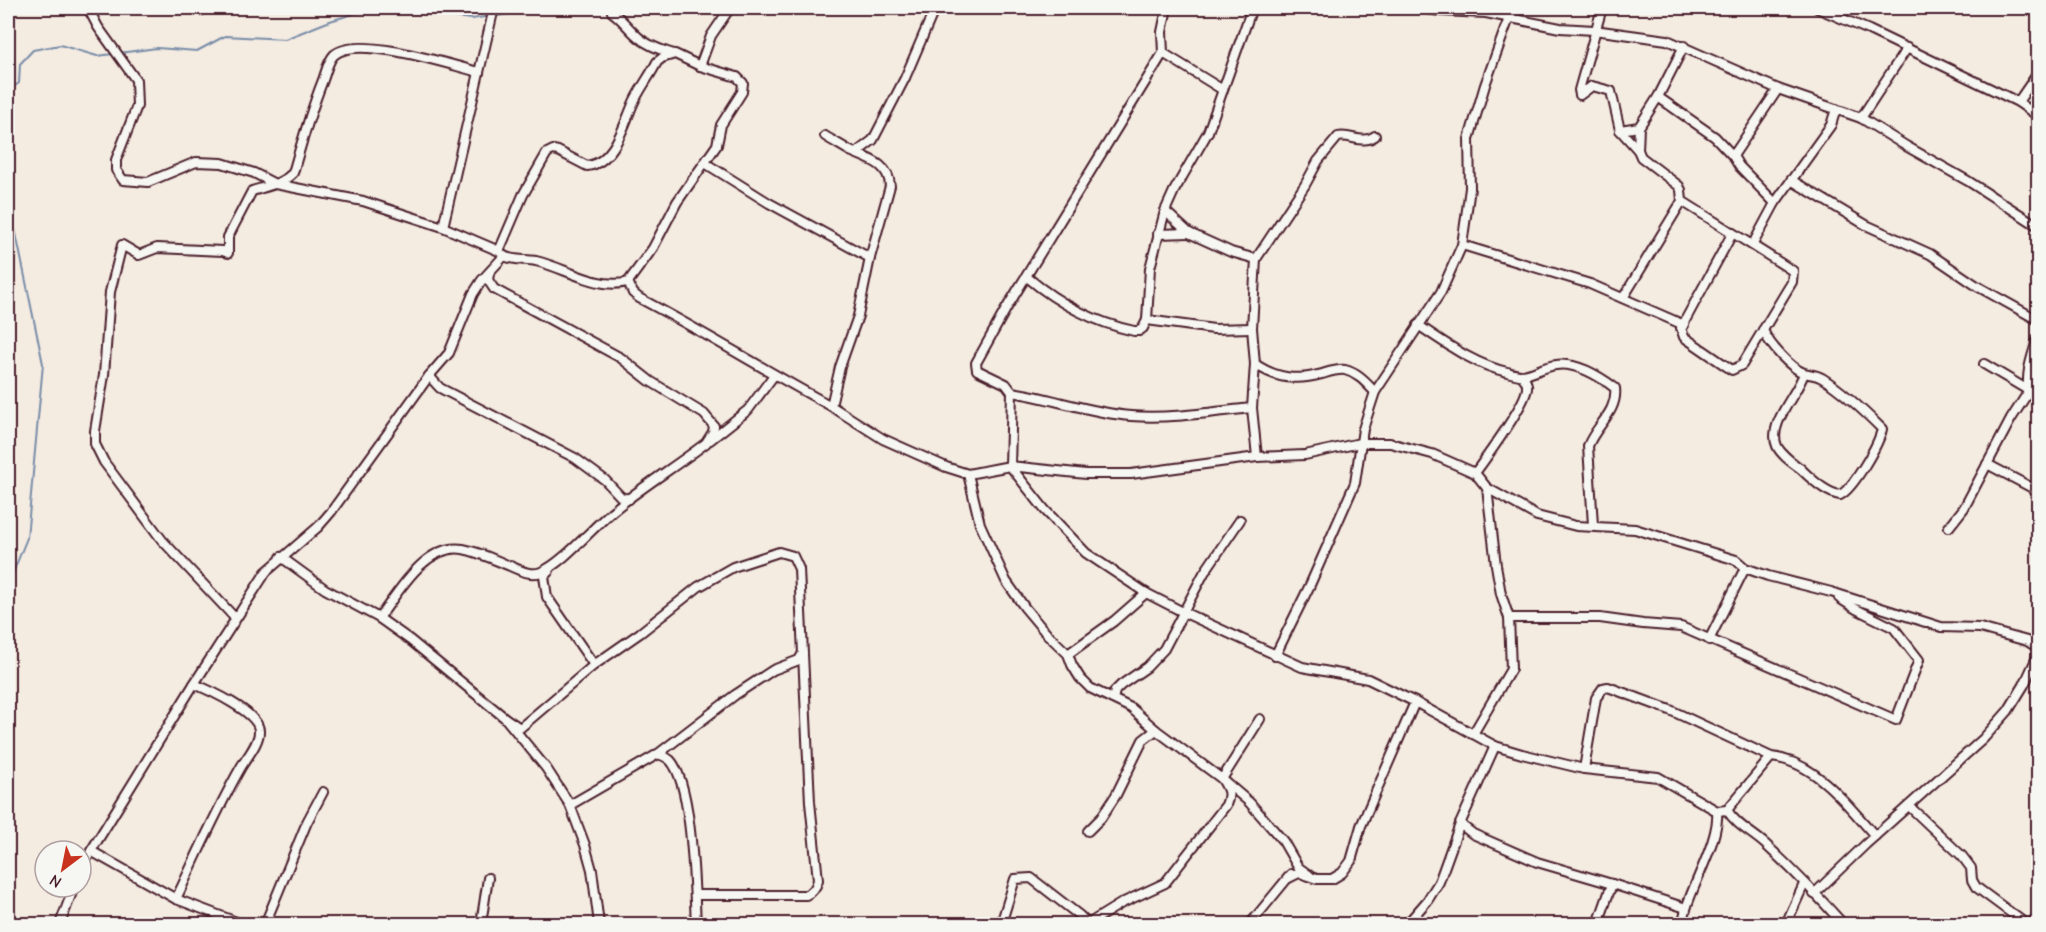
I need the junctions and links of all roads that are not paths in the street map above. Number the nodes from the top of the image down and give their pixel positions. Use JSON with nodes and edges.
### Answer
{"nodes":[{"id":1,"x":88,"y":8,"type":"edge"},
{"id":2,"x":494,"y":8,"type":"edge"},
{"id":3,"x":730,"y":8,"type":"edge"},
{"id":4,"x":935,"y":8,"type":"edge"},
{"id":5,"x":1167,"y":8,"type":"edge"},
{"id":6,"x":1252,"y":8,"type":"edge"},
{"id":7,"x":1420,"y":8,"type":"edge"},
{"id":8,"x":1602,"y":8,"type":"edge"},
{"id":9,"x":1817,"y":8,"type":"edge"},
{"id":10,"x":1488,"y":10,"type":"edge"},
{"id":11,"x":612,"y":12,"type":"dead end"},
{"id":12,"x":1509,"y":18,"type":"junction"},
{"id":13,"x":1594,"y":30,"type":"junction"},
{"id":14,"x":1684,"y":46,"type":"junction"},
{"id":15,"x":1907,"y":48,"type":"junction"},
{"id":16,"x":1163,"y":53,"type":"junction"},
{"id":17,"x":675,"y":54,"type":"junction"},
{"id":18,"x":700,"y":66,"type":"junction"},
{"id":19,"x":479,"y":72,"type":"junction"},
{"id":20,"x":2038,"y":73,"type":"edge"},
{"id":21,"x":1778,"y":89,"type":"junction"},
{"id":22,"x":1223,"y":90,"type":"junction"},
{"id":23,"x":1658,"y":97,"type":"junction"},
{"id":24,"x":2018,"y":102,"type":"junction"},
{"id":25,"x":1836,"y":109,"type":"junction"},
{"id":26,"x":2038,"y":116,"type":"edge"},
{"id":27,"x":1861,"y":118,"type":"junction"},
{"id":28,"x":1639,"y":127,"type":"junction"},
{"id":29,"x":1620,"y":130,"type":"junction"},
{"id":30,"x":825,"y":136,"type":"dead end"},
{"id":31,"x":1375,"y":136,"type":"dead end"},
{"id":32,"x":1638,"y":150,"type":"junction"},
{"id":33,"x":856,"y":153,"type":"junction"},
{"id":34,"x":1733,"y":156,"type":"junction"},
{"id":35,"x":705,"y":163,"type":"junction"},
{"id":36,"x":254,"y":173,"type":"junction"},
{"id":37,"x":1791,"y":180,"type":"junction"},
{"id":38,"x":276,"y":184,"type":"junction"},
{"id":39,"x":252,"y":191,"type":"junction"},
{"id":40,"x":1682,"y":201,"type":"junction"},
{"id":41,"x":1775,"y":203,"type":"junction"},
{"id":42,"x":1165,"y":211,"type":"junction"},
{"id":43,"x":2038,"y":226,"type":"edge"},
{"id":44,"x":443,"y":227,"type":"junction"},
{"id":45,"x":1189,"y":233,"type":"junction"},
{"id":46,"x":1158,"y":234,"type":"junction"},
{"id":47,"x":1732,"y":234,"type":"junction"},
{"id":48,"x":1753,"y":244,"type":"junction"},
{"id":49,"x":1462,"y":245,"type":"junction"},
{"id":50,"x":501,"y":253,"type":"junction"},
{"id":51,"x":870,"y":258,"type":"junction"},
{"id":52,"x":1256,"y":259,"type":"junction"},
{"id":53,"x":489,"y":274,"type":"junction"},
{"id":54,"x":1027,"y":277,"type":"junction"},
{"id":55,"x":628,"y":282,"type":"junction"},
{"id":56,"x":1623,"y":298,"type":"junction"},
{"id":57,"x":1147,"y":320,"type":"junction"},
{"id":58,"x":2038,"y":320,"type":"edge"},
{"id":59,"x":1418,"y":325,"type":"junction"},
{"id":60,"x":1684,"y":325,"type":"junction"},
{"id":61,"x":1252,"y":327,"type":"junction"},
{"id":62,"x":1762,"y":330,"type":"junction"},
{"id":63,"x":2038,"y":337,"type":"edge"},
{"id":64,"x":1255,"y":364,"type":"junction"},
{"id":65,"x":1984,"y":364,"type":"dead end"},
{"id":66,"x":1804,"y":373,"type":"junction"},
{"id":67,"x":774,"y":375,"type":"junction"},
{"id":68,"x":1521,"y":375,"type":"junction"},
{"id":69,"x":429,"y":376,"type":"junction"},
{"id":70,"x":2029,"y":391,"type":"junction"},
{"id":71,"x":1012,"y":392,"type":"junction"},
{"id":72,"x":1375,"y":392,"type":"junction"},
{"id":73,"x":2038,"y":396,"type":"edge"},
{"id":74,"x":831,"y":406,"type":"junction"},
{"id":75,"x":1252,"y":408,"type":"junction"},
{"id":76,"x":706,"y":443,"type":"junction"},
{"id":77,"x":1360,"y":443,"type":"junction"},
{"id":78,"x":1257,"y":457,"type":"junction"},
{"id":79,"x":1987,"y":465,"type":"junction"},
{"id":80,"x":1010,"y":466,"type":"junction"},
{"id":81,"x":1475,"y":473,"type":"junction"},
{"id":82,"x":968,"y":474,"type":"junction"},
{"id":83,"x":1487,"y":488,"type":"junction"},
{"id":84,"x":2038,"y":491,"type":"edge"},
{"id":85,"x":616,"y":493,"type":"junction"},
{"id":86,"x":629,"y":499,"type":"junction"},
{"id":87,"x":613,"y":510,"type":"junction"},
{"id":88,"x":1240,"y":520,"type":"dead end"},
{"id":89,"x":1593,"y":525,"type":"junction"},
{"id":90,"x":1949,"y":527,"type":"dead end"},
{"id":91,"x":281,"y":557,"type":"junction"},
{"id":92,"x":556,"y":563,"type":"junction"},
{"id":93,"x":1745,"y":568,"type":"junction"},
{"id":94,"x":1146,"y":592,"type":"junction"},
{"id":95,"x":1831,"y":592,"type":"junction"},
{"id":96,"x":1183,"y":612,"type":"junction"},
{"id":97,"x":235,"y":618,"type":"junction"},
{"id":98,"x":379,"y":618,"type":"junction"},
{"id":99,"x":1509,"y":618,"type":"junction"},
{"id":100,"x":1709,"y":640,"type":"junction"},
{"id":101,"x":2038,"y":648,"type":"edge"},
{"id":102,"x":804,"y":653,"type":"junction"},
{"id":103,"x":1068,"y":654,"type":"junction"},
{"id":104,"x":2038,"y":655,"type":"edge"},
{"id":105,"x":1275,"y":656,"type":"junction"},
{"id":106,"x":594,"y":665,"type":"junction"},
{"id":107,"x":194,"y":684,"type":"junction"},
{"id":108,"x":1113,"y":699,"type":"junction"},
{"id":109,"x":1415,"y":702,"type":"junction"},
{"id":110,"x":505,"y":718,"type":"junction"},
{"id":111,"x":1260,"y":719,"type":"dead end"},
{"id":112,"x":519,"y":728,"type":"junction"},
{"id":113,"x":1156,"y":730,"type":"junction"},
{"id":114,"x":1473,"y":734,"type":"junction"},
{"id":115,"x":523,"y":740,"type":"junction"},
{"id":116,"x":1495,"y":746,"type":"junction"},
{"id":117,"x":658,"y":754,"type":"junction"},
{"id":118,"x":1771,"y":757,"type":"junction"},
{"id":119,"x":1584,"y":769,"type":"junction"},
{"id":120,"x":1222,"y":779,"type":"junction"},
{"id":121,"x":323,"y":792,"type":"dead end"},
{"id":122,"x":570,"y":805,"type":"junction"},
{"id":123,"x":1909,"y":806,"type":"junction"},
{"id":124,"x":1726,"y":810,"type":"junction"},
{"id":125,"x":1717,"y":811,"type":"junction"},
{"id":126,"x":1460,"y":824,"type":"junction"},
{"id":127,"x":1088,"y":831,"type":"dead end"},
{"id":128,"x":1875,"y":836,"type":"junction"},
{"id":129,"x":93,"y":848,"type":"edge"},
{"id":130,"x":93,"y":852,"type":"edge"},
{"id":131,"x":1294,"y":859,"type":"junction"},
{"id":132,"x":1309,"y":875,"type":"junction"},
{"id":133,"x":488,"y":878,"type":"dead end"},
{"id":134,"x":1289,"y":878,"type":"junction"},
{"id":135,"x":1612,"y":884,"type":"junction"},
{"id":136,"x":1804,"y":884,"type":"junction"},
{"id":137,"x":1814,"y":894,"type":"junction"},
{"id":138,"x":694,"y":895,"type":"junction"},
{"id":139,"x":69,"y":899,"type":"edge"},
{"id":140,"x":176,"y":899,"type":"junction"},
{"id":141,"x":1686,"y":908,"type":"junction"},
{"id":142,"x":2038,"y":914,"type":"edge"},
{"id":143,"x":60,"y":924,"type":"edge"},
{"id":144,"x":242,"y":924,"type":"edge"},
{"id":145,"x":265,"y":924,"type":"edge"},
{"id":146,"x":481,"y":924,"type":"edge"},
{"id":147,"x":599,"y":924,"type":"edge"},
{"id":148,"x":696,"y":924,"type":"edge"},
{"id":149,"x":1001,"y":924,"type":"edge"},
{"id":150,"x":1088,"y":924,"type":"edge"},
{"id":151,"x":1250,"y":924,"type":"edge"},
{"id":152,"x":1407,"y":924,"type":"edge"},
{"id":153,"x":1598,"y":924,"type":"edge"},
{"id":154,"x":1682,"y":924,"type":"edge"},
{"id":155,"x":1786,"y":924,"type":"edge"},
{"id":156,"x":1844,"y":924,"type":"edge"},
{"id":157,"x":2026,"y":924,"type":"edge"},
{"id":158,"x":2032,"y":924,"type":"edge"}],
"edges":[{"from":1,"to":36,"type":"street"},
{"from":2,"to":19,"type":"street"},
{"from":3,"to":18,"type":"street"},
{"from":4,"to":33,"type":"street"},
{"from":5,"to":16,"type":"street"},
{"from":6,"to":22,"type":"street"},
{"from":7,"to":10,"type":"street"},
{"from":8,"to":13,"type":"street"},
{"from":9,"to":15,"type":"street"},
{"from":10,"to":12,"type":"street"},
{"from":11,"to":17,"type":"street"},
{"from":12,"to":13,"type":"street"},
{"from":12,"to":49,"type":"street"},
{"from":13,"to":14,"type":"street"},
{"from":13,"to":29,"type":"street"},
{"from":14,"to":21,"type":"street"},
{"from":14,"to":23,"type":"street"},
{"from":15,"to":24,"type":"street"},
{"from":15,"to":27,"type":"street"},
{"from":16,"to":22,"type":"street"},
{"from":16,"to":54,"type":"street"},
{"from":17,"to":18,"type":"street"},
{"from":17,"to":50,"type":"street"},
{"from":18,"to":35,"type":"street"},
{"from":19,"to":38,"type":"street"},
{"from":19,"to":44,"type":"street"},
{"from":20,"to":24,"type":"street"},
{"from":21,"to":25,"type":"street"},
{"from":21,"to":34,"type":"street"},
{"from":22,"to":42,"type":"street"},
{"from":23,"to":28,"type":"street"},
{"from":23,"to":34,"type":"street"},
{"from":24,"to":26,"type":"street"},
{"from":25,"to":27,"type":"street"},
{"from":25,"to":37,"type":"street"},
{"from":27,"to":43,"type":"street"},
{"from":28,"to":29,"type":"street"},
{"from":28,"to":32,"type":"street"},
{"from":29,"to":32,"type":"street"},
{"from":30,"to":33,"type":"street"},
{"from":31,"to":52,"type":"street"},
{"from":32,"to":40,"type":"street"},
{"from":33,"to":51,"type":"street"},
{"from":34,"to":41,"type":"street"},
{"from":35,"to":51,"type":"street"},
{"from":35,"to":55,"type":"street"},
{"from":36,"to":38,"type":"street"},
{"from":36,"to":39,"type":"street"},
{"from":37,"to":41,"type":"street"},
{"from":37,"to":58,"type":"street"},
{"from":38,"to":39,"type":"street"},
{"from":38,"to":44,"type":"street"},
{"from":39,"to":97,"type":"street"},
{"from":40,"to":47,"type":"street"},
{"from":40,"to":56,"type":"street"},
{"from":41,"to":48,"type":"street"},
{"from":42,"to":45,"type":"street"},
{"from":42,"to":46,"type":"street"},
{"from":44,"to":50,"type":"street"},
{"from":45,"to":46,"type":"street"},
{"from":45,"to":52,"type":"street"},
{"from":46,"to":57,"type":"street"},
{"from":47,"to":48,"type":"street"},
{"from":47,"to":60,"type":"street"},
{"from":48,"to":62,"type":"street"},
{"from":49,"to":56,"type":"street"},
{"from":49,"to":59,"type":"street"},
{"from":50,"to":53,"type":"street"},
{"from":50,"to":55,"type":"street"},
{"from":51,"to":74,"type":"street"},
{"from":52,"to":61,"type":"street"},
{"from":53,"to":69,"type":"street"},
{"from":53,"to":76,"type":"street"},
{"from":54,"to":57,"type":"street"},
{"from":54,"to":71,"type":"street"},
{"from":55,"to":67,"type":"street"},
{"from":56,"to":60,"type":"street"},
{"from":57,"to":61,"type":"street"},
{"from":59,"to":68,"type":"street"},
{"from":59,"to":72,"type":"street"},
{"from":60,"to":62,"type":"street"},
{"from":61,"to":64,"type":"street"},
{"from":62,"to":66,"type":"street"},
{"from":63,"to":70,"type":"street"},
{"from":64,"to":72,"type":"street"},
{"from":64,"to":75,"type":"street"},
{"from":65,"to":70,"type":"street"},
{"from":66,"to":66,"type":"street"},
{"from":67,"to":74,"type":"street"},
{"from":67,"to":76,"type":"street"},
{"from":68,"to":81,"type":"street"},
{"from":68,"to":89,"type":"street"},
{"from":69,"to":85,"type":"street"},
{"from":69,"to":91,"type":"street"},
{"from":70,"to":73,"type":"street"},
{"from":70,"to":79,"type":"street"},
{"from":71,"to":75,"type":"street"},
{"from":71,"to":80,"type":"street"},
{"from":72,"to":77,"type":"street"},
{"from":74,"to":82,"type":"street"},
{"from":75,"to":78,"type":"street"},
{"from":76,"to":86,"type":"street"},
{"from":77,"to":78,"type":"street"},
{"from":77,"to":81,"type":"street"},
{"from":77,"to":105,"type":"street"},
{"from":78,"to":80,"type":"street"},
{"from":79,"to":84,"type":"street"},
{"from":79,"to":90,"type":"street"},
{"from":80,"to":82,"type":"street"},
{"from":80,"to":94,"type":"street"},
{"from":81,"to":83,"type":"street"},
{"from":82,"to":103,"type":"street"},
{"from":83,"to":89,"type":"street"},
{"from":83,"to":99,"type":"street"},
{"from":85,"to":86,"type":"street"},
{"from":85,"to":87,"type":"street"},
{"from":86,"to":87,"type":"street"},
{"from":87,"to":92,"type":"street"},
{"from":88,"to":96,"type":"street"},
{"from":89,"to":93,"type":"street"},
{"from":91,"to":97,"type":"street"},
{"from":91,"to":98,"type":"street"},
{"from":92,"to":98,"type":"street"},
{"from":92,"to":106,"type":"street"},
{"from":93,"to":95,"type":"street"},
{"from":93,"to":100,"type":"street"},
{"from":94,"to":96,"type":"street"},
{"from":94,"to":103,"type":"street"},
{"from":95,"to":100,"type":"street"},
{"from":95,"to":101,"type":"street"},
{"from":96,"to":105,"type":"street"},
{"from":96,"to":108,"type":"street"},
{"from":97,"to":107,"type":"street"},
{"from":98,"to":110,"type":"street"},
{"from":99,"to":100,"type":"street"},
{"from":99,"to":114,"type":"street"},
{"from":102,"to":106,"type":"street"},
{"from":102,"to":117,"type":"street"},
{"from":102,"to":138,"type":"street"},
{"from":103,"to":108,"type":"street"},
{"from":104,"to":123,"type":"street"},
{"from":105,"to":109,"type":"street"},
{"from":106,"to":112,"type":"street"},
{"from":107,"to":129,"type":"street"},
{"from":107,"to":140,"type":"street"},
{"from":108,"to":113,"type":"street"},
{"from":109,"to":114,"type":"street"},
{"from":109,"to":132,"type":"street"},
{"from":110,"to":112,"type":"street"},
{"from":110,"to":115,"type":"street"},
{"from":111,"to":120,"type":"street"},
{"from":112,"to":115,"type":"street"},
{"from":113,"to":120,"type":"street"},
{"from":113,"to":127,"type":"street"},
{"from":114,"to":116,"type":"street"},
{"from":115,"to":122,"type":"street"},
{"from":116,"to":119,"type":"street"},
{"from":116,"to":126,"type":"street"},
{"from":117,"to":122,"type":"street"},
{"from":117,"to":138,"type":"street"},
{"from":118,"to":119,"type":"street"},
{"from":118,"to":124,"type":"street"},
{"from":118,"to":128,"type":"street"},
{"from":119,"to":125,"type":"street"},
{"from":120,"to":131,"type":"street"},
{"from":120,"to":150,"type":"street"},
{"from":121,"to":145,"type":"street"},
{"from":122,"to":147,"type":"street"},
{"from":123,"to":128,"type":"street"},
{"from":123,"to":157,"type":"street"},
{"from":124,"to":125,"type":"street"},
{"from":124,"to":136,"type":"street"},
{"from":125,"to":141,"type":"street"},
{"from":126,"to":135,"type":"street"},
{"from":126,"to":152,"type":"street"},
{"from":128,"to":137,"type":"street"},
{"from":130,"to":140,"type":"street"},
{"from":131,"to":132,"type":"street"},
{"from":131,"to":134,"type":"street"},
{"from":132,"to":134,"type":"street"},
{"from":133,"to":146,"type":"street"},
{"from":134,"to":151,"type":"street"},
{"from":135,"to":141,"type":"street"},
{"from":135,"to":153,"type":"street"},
{"from":136,"to":137,"type":"street"},
{"from":136,"to":155,"type":"street"},
{"from":137,"to":156,"type":"street"},
{"from":138,"to":148,"type":"street"},
{"from":139,"to":143,"type":"street"},
{"from":140,"to":144,"type":"street"},
{"from":141,"to":154,"type":"street"},
{"from":142,"to":158,"type":"street"},
{"from":149,"to":150,"type":"street"}]}
